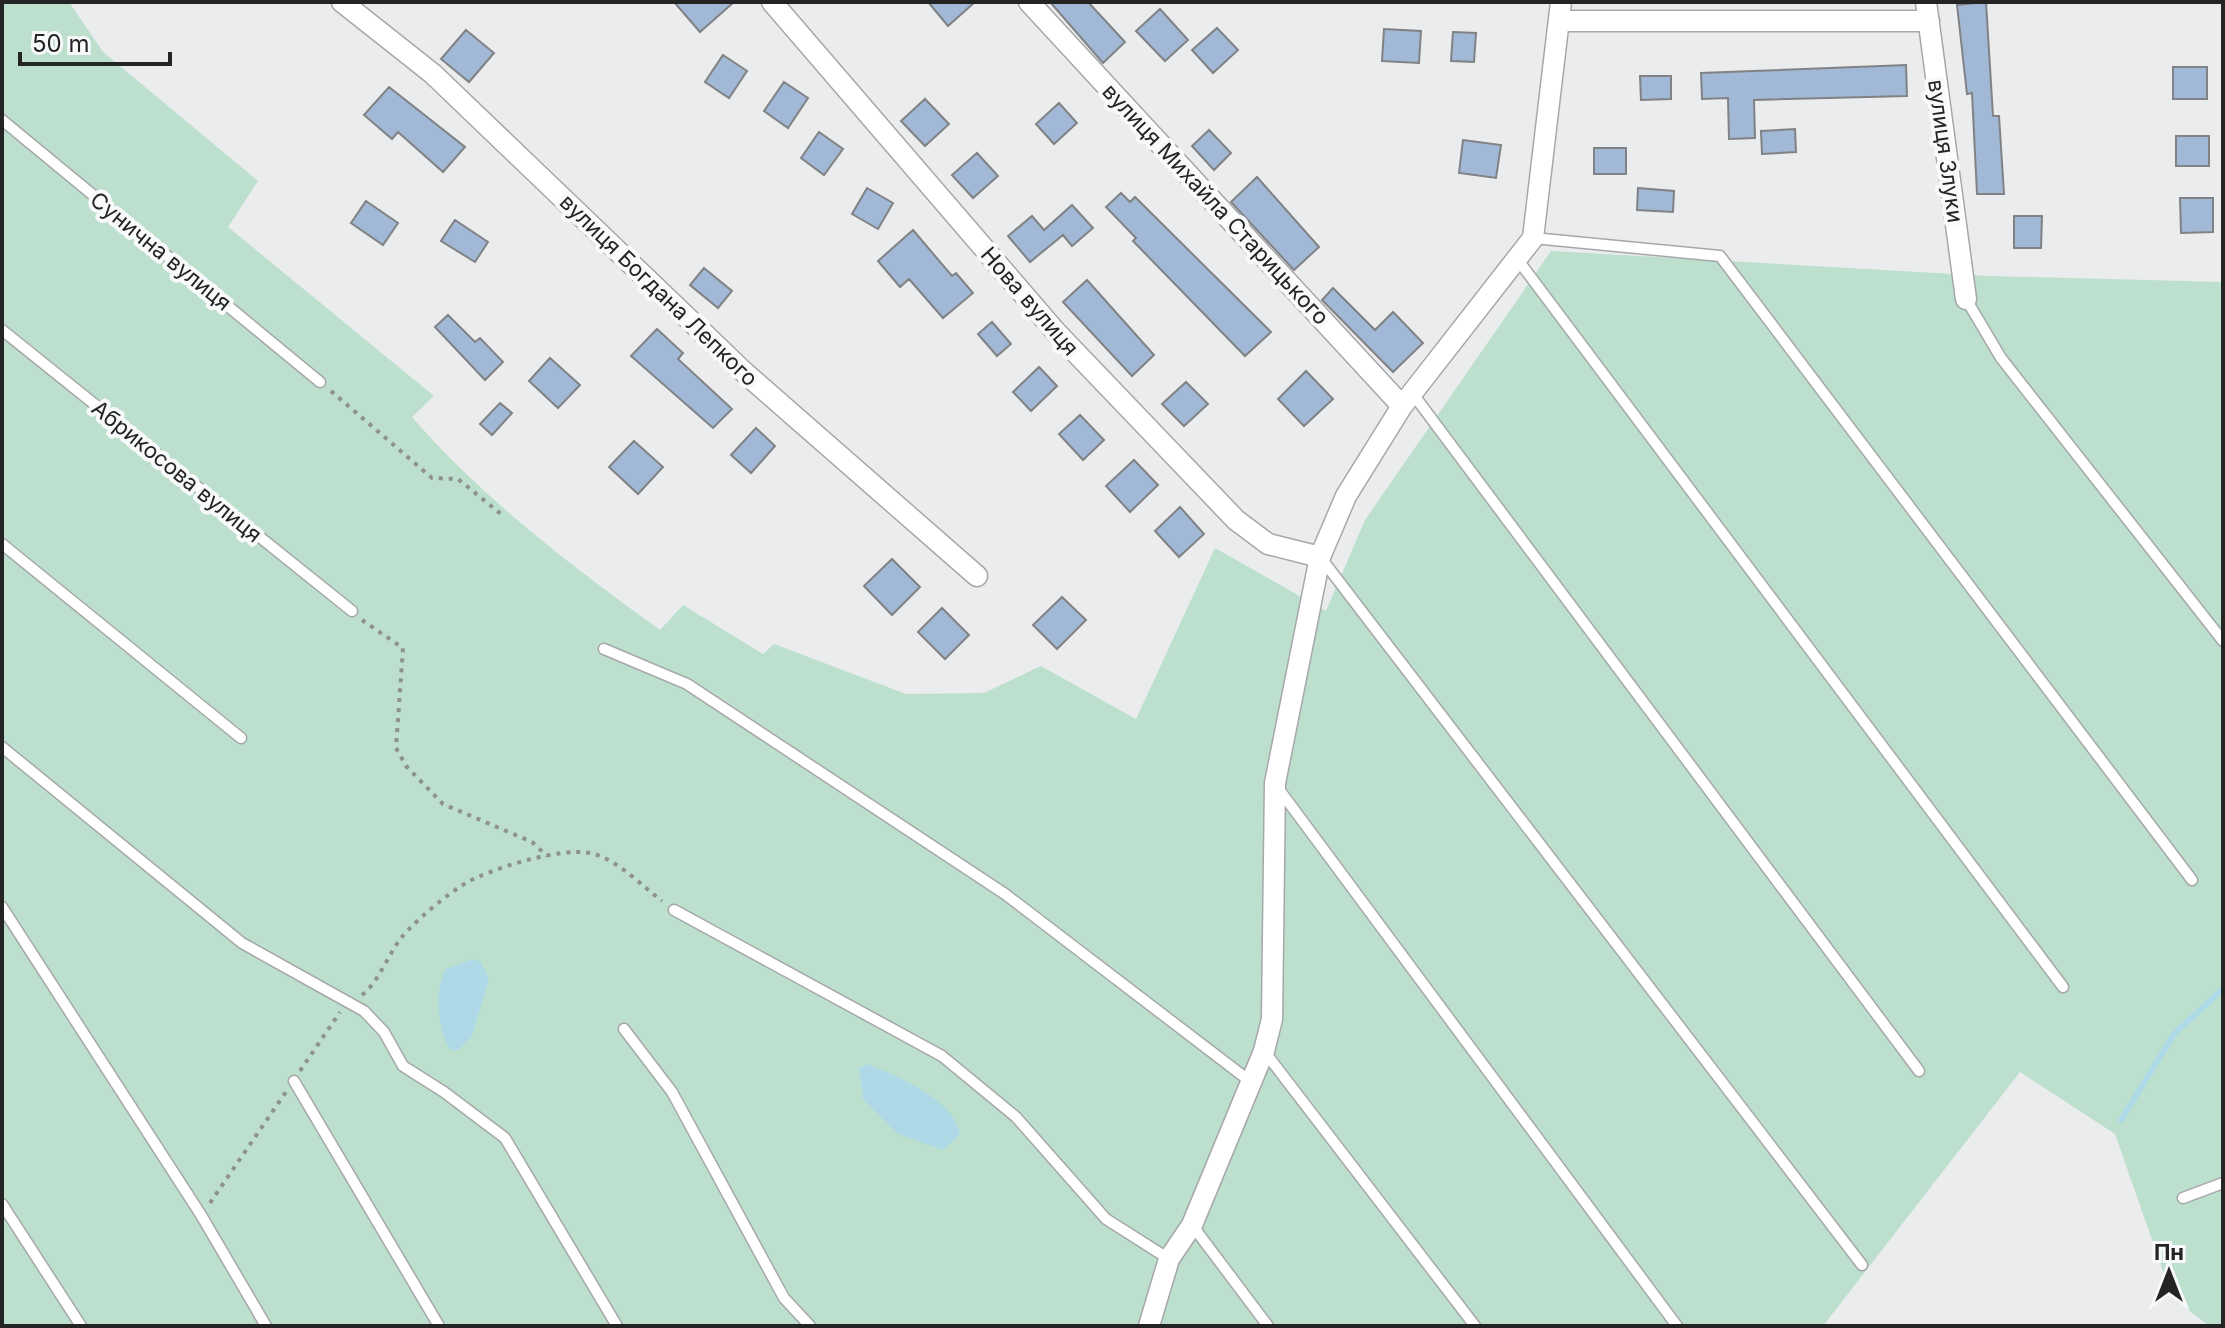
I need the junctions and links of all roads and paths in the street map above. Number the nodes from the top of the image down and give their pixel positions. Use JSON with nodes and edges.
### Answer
{"nodes":[{"id":1,"x":342,"y":2,"type":"edge"},
{"id":2,"x":772,"y":2,"type":"edge"},
{"id":3,"x":1029,"y":2,"type":"edge"},
{"id":4,"x":1560,"y":12,"type":"edge"},
{"id":5,"x":1927,"y":12,"type":"edge"},
{"id":6,"x":2,"y":120,"type":"edge"},
{"id":7,"x":1533,"y":238,"type":"junction"},
{"id":8,"x":1518,"y":260,"type":"junction"},
{"id":9,"x":1966,"y":299,"type":"joint"},
{"id":10,"x":2,"y":330,"type":"edge"},
{"id":11,"x":320,"y":382,"type":"joint"},
{"id":12,"x":1408,"y":400,"type":"junction"},
{"id":13,"x":501,"y":514,"type":"dead end"},
{"id":14,"x":2,"y":544,"type":"edge"},
{"id":15,"x":1320,"y":557,"type":"junction"},
{"id":16,"x":977,"y":576,"type":"dead end"},
{"id":17,"x":352,"y":611,"type":"joint"},
{"id":18,"x":2223,"y":641,"type":"edge"},
{"id":19,"x":604,"y":649,"type":"dead end"},
{"id":20,"x":241,"y":738,"type":"dead end"},
{"id":21,"x":2,"y":747,"type":"edge"},
{"id":22,"x":1275,"y":783,"type":"junction"},
{"id":23,"x":547,"y":856,"type":"junction"},
{"id":24,"x":2192,"y":880,"type":"dead end"},
{"id":25,"x":2,"y":907,"type":"edge"},
{"id":26,"x":674,"y":910,"type":"joint"},
{"id":27,"x":2063,"y":987,"type":"dead end"},
{"id":28,"x":349,"y":1004,"type":"junction"},
{"id":29,"x":624,"y":1029,"type":"dead end"},
{"id":30,"x":1264,"y":1051,"type":"junction"},
{"id":31,"x":1919,"y":1071,"type":"dead end"},
{"id":32,"x":294,"y":1081,"type":"junction"},
{"id":33,"x":1251,"y":1082,"type":"junction"},
{"id":34,"x":2223,"y":1183,"type":"edge"},
{"id":35,"x":2183,"y":1198,"type":"dead end"},
{"id":36,"x":2,"y":1204,"type":"edge"},
{"id":37,"x":201,"y":1215,"type":"junction"},
{"id":38,"x":1192,"y":1225,"type":"junction"},
{"id":39,"x":1169,"y":1259,"type":"junction"},
{"id":40,"x":1862,"y":1265,"type":"dead end"},
{"id":41,"x":81,"y":1326,"type":"edge"},
{"id":42,"x":266,"y":1326,"type":"edge"},
{"id":43,"x":439,"y":1326,"type":"edge"},
{"id":44,"x":617,"y":1326,"type":"edge"},
{"id":45,"x":810,"y":1326,"type":"edge"},
{"id":46,"x":1149,"y":1326,"type":"edge"},
{"id":47,"x":1268,"y":1326,"type":"edge"},
{"id":48,"x":1475,"y":1326,"type":"edge"},
{"id":49,"x":1677,"y":1326,"type":"edge"}],
"edges":[{"from":1,"to":16,"type":"street","name":"вулиця Богдана Лепкого"},
{"from":2,"to":15,"type":"street","name":"Нова вулиця"},
{"from":3,"to":12,"type":"street","name":"вулиця Михайла Старицького"},
{"from":4,"to":5,"type":"street"},
{"from":4,"to":7,"type":"street"},
{"from":5,"to":9,"type":"street","name":"вулиця Злуки"},
{"from":6,"to":11,"type":"lane","name":"Сунична вулиця"},
{"from":7,"to":8,"type":"street"},
{"from":7,"to":24,"type":"lane"},
{"from":8,"to":12,"type":"street"},
{"from":8,"to":27,"type":"lane"},
{"from":9,"to":18,"type":"lane"},
{"from":10,"to":17,"type":"lane","name":"Абрикосова вулиця"},
{"from":11,"to":13,"type":"path"},
{"from":12,"to":15,"type":"street"},
{"from":12,"to":31,"type":"lane"},
{"from":14,"to":20,"type":"lane"},
{"from":15,"to":22,"type":"street"},
{"from":15,"to":40,"type":"lane"},
{"from":17,"to":23,"type":"path"},
{"from":19,"to":33,"type":"lane"},
{"from":21,"to":28,"type":"lane"},
{"from":22,"to":30,"type":"street"},
{"from":22,"to":49,"type":"lane"},
{"from":23,"to":26,"type":"path"},
{"from":23,"to":28,"type":"path"},
{"from":25,"to":37,"type":"lane"},
{"from":26,"to":39,"type":"lane"},
{"from":28,"to":32,"type":"path"},
{"from":28,"to":44,"type":"lane"},
{"from":29,"to":45,"type":"lane"},
{"from":30,"to":33,"type":"street"},
{"from":30,"to":48,"type":"lane"},
{"from":32,"to":37,"type":"path"},
{"from":32,"to":43,"type":"lane"},
{"from":33,"to":38,"type":"street"},
{"from":34,"to":35,"type":"lane"},
{"from":36,"to":41,"type":"lane"},
{"from":37,"to":42,"type":"lane"},
{"from":38,"to":39,"type":"street"},
{"from":38,"to":47,"type":"lane"},
{"from":39,"to":46,"type":"street"}]}
